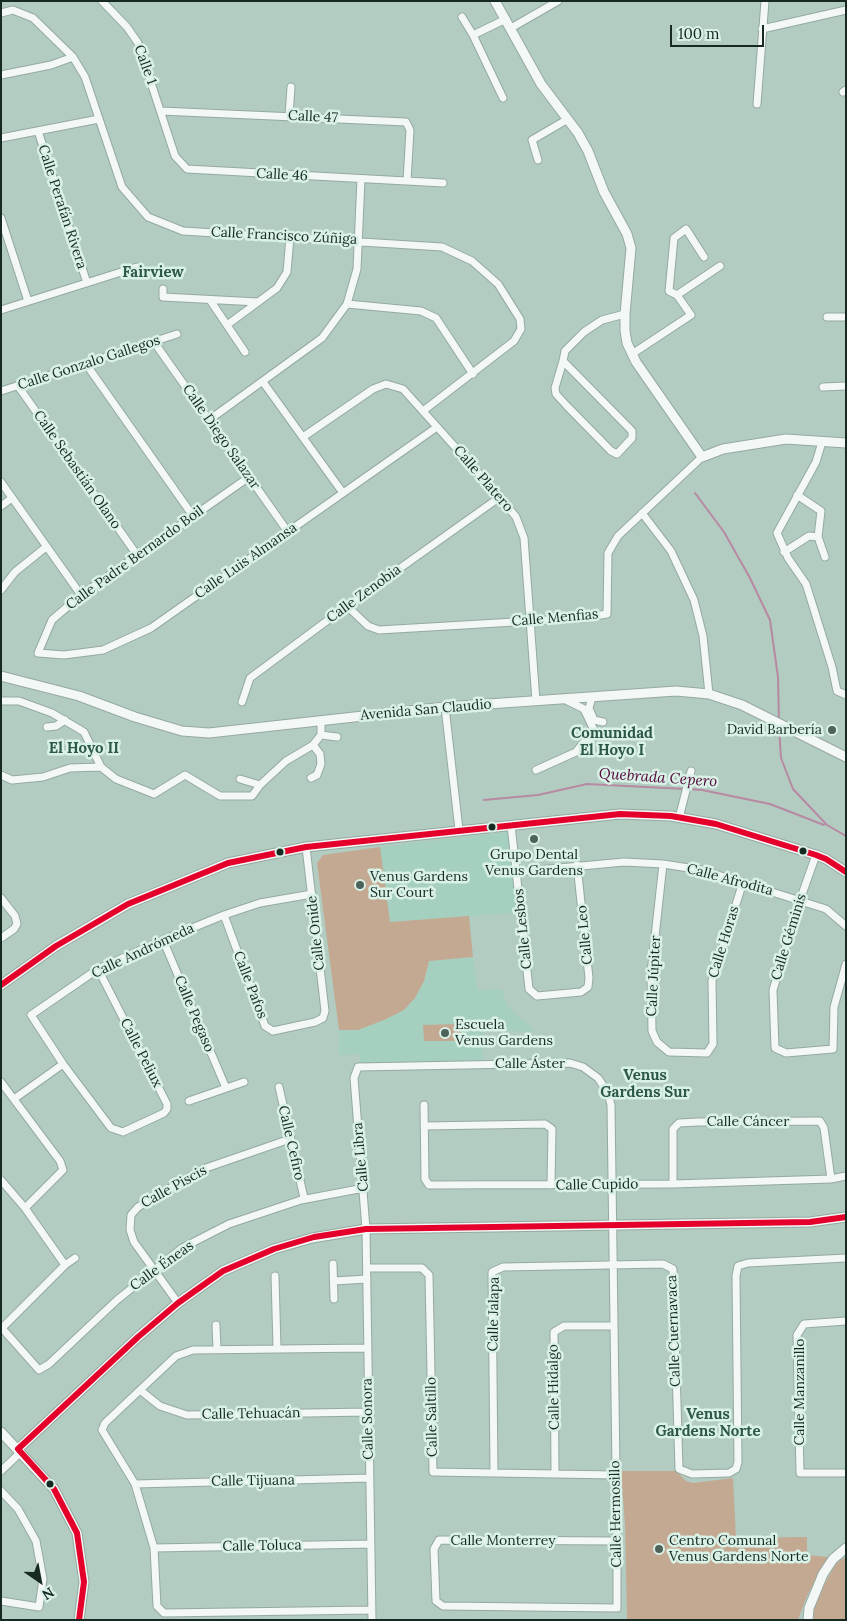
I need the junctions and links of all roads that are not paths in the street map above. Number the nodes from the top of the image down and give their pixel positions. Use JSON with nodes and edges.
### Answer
{"nodes":[{"id":1,"x":102,"y":1,"type":"edge"},
{"id":2,"x":495,"y":1,"type":"edge"},
{"id":3,"x":558,"y":1,"type":"edge"},
{"id":4,"x":765,"y":1,"type":"edge"},
{"id":5,"x":846,"y":10,"type":"edge"},
{"id":6,"x":1,"y":13,"type":"edge"},
{"id":7,"x":462,"y":17,"type":"dead end"},
{"id":8,"x":506,"y":19,"type":"junction"},
{"id":9,"x":511,"y":28,"type":"junction"},
{"id":10,"x":762,"y":29,"type":"junction"},
{"id":11,"x":473,"y":35,"type":"junction"},
{"id":12,"x":73,"y":57,"type":"junction"},
{"id":13,"x":1,"y":75,"type":"edge"},
{"id":14,"x":291,"y":87,"type":"dead end"},
{"id":15,"x":503,"y":98,"type":"dead end"},
{"id":16,"x":757,"y":104,"type":"dead end"},
{"id":17,"x":161,"y":111,"type":"junction"},
{"id":18,"x":289,"y":116,"type":"junction"},
{"id":19,"x":99,"y":119,"type":"junction"},
{"id":20,"x":568,"y":119,"type":"junction"},
{"id":21,"x":38,"y":131,"type":"junction"},
{"id":22,"x":1,"y":138,"type":"edge"},
{"id":23,"x":538,"y":160,"type":"dead end"},
{"id":24,"x":361,"y":179,"type":"junction"},
{"id":25,"x":407,"y":181,"type":"junction"},
{"id":26,"x":443,"y":183,"type":"dead end"},
{"id":27,"x":1,"y":218,"type":"edge"},
{"id":28,"x":290,"y":237,"type":"junction"},
{"id":29,"x":358,"y":240,"type":"junction"},
{"id":30,"x":704,"y":257,"type":"dead end"},
{"id":31,"x":720,"y":266,"type":"dead end"},
{"id":32,"x":137,"y":268,"type":"dead end"},
{"id":33,"x":87,"y":283,"type":"junction"},
{"id":34,"x":163,"y":289,"type":"dead end"},
{"id":35,"x":677,"y":295,"type":"junction"},
{"id":36,"x":210,"y":300,"type":"junction"},
{"id":37,"x":28,"y":302,"type":"junction"},
{"id":38,"x":258,"y":302,"type":"junction"},
{"id":39,"x":347,"y":304,"type":"junction"},
{"id":40,"x":1,"y":310,"type":"edge"},
{"id":41,"x":625,"y":314,"type":"junction"},
{"id":42,"x":827,"y":317,"type":"dead end"},
{"id":43,"x":846,"y":317,"type":"edge"},
{"id":44,"x":226,"y":325,"type":"junction"},
{"id":45,"x":176,"y":334,"type":"dead end"},
{"id":46,"x":154,"y":342,"type":"junction"},
{"id":47,"x":245,"y":352,"type":"dead end"},
{"id":48,"x":632,"y":354,"type":"junction"},
{"id":49,"x":562,"y":361,"type":"junction"},
{"id":50,"x":86,"y":364,"type":"junction"},
{"id":51,"x":472,"y":374,"type":"junction"},
{"id":52,"x":263,"y":382,"type":"junction"},
{"id":53,"x":18,"y":386,"type":"junction"},
{"id":54,"x":846,"y":386,"type":"edge"},
{"id":55,"x":823,"y":387,"type":"dead end"},
{"id":56,"x":1,"y":391,"type":"edge"},
{"id":57,"x":424,"y":411,"type":"junction"},
{"id":58,"x":209,"y":420,"type":"junction"},
{"id":59,"x":437,"y":427,"type":"junction"},
{"id":60,"x":303,"y":437,"type":"junction"},
{"id":61,"x":822,"y":442,"type":"junction"},
{"id":62,"x":846,"y":443,"type":"edge"},
{"id":63,"x":702,"y":457,"type":"junction"},
{"id":64,"x":249,"y":477,"type":"junction"},
{"id":65,"x":1,"y":482,"type":"edge"},
{"id":66,"x":343,"y":493,"type":"junction"},
{"id":67,"x":798,"y":495,"type":"junction"},
{"id":68,"x":500,"y":497,"type":"junction"},
{"id":69,"x":12,"y":498,"type":"junction"},
{"id":70,"x":1,"y":506,"type":"edge"},
{"id":71,"x":642,"y":513,"type":"junction"},
{"id":72,"x":192,"y":516,"type":"junction"},
{"id":73,"x":288,"y":532,"type":"junction"},
{"id":74,"x":818,"y":537,"type":"junction"},
{"id":75,"x":46,"y":546,"type":"junction"},
{"id":76,"x":784,"y":552,"type":"junction"},
{"id":77,"x":137,"y":555,"type":"junction"},
{"id":78,"x":824,"y":557,"type":"dead end"},
{"id":79,"x":1,"y":590,"type":"edge"},
{"id":80,"x":81,"y":595,"type":"junction"},
{"id":81,"x":347,"y":606,"type":"junction"},
{"id":82,"x":531,"y":621,"type":"junction"},
{"id":83,"x":38,"y":653,"type":"joint"},
{"id":84,"x":1,"y":676,"type":"edge"},
{"id":85,"x":709,"y":694,"type":"junction"},
{"id":86,"x":846,"y":695,"type":"edge"},
{"id":87,"x":592,"y":697,"type":"junction"},
{"id":88,"x":564,"y":699,"type":"junction"},
{"id":89,"x":536,"y":700,"type":"junction"},
{"id":90,"x":1,"y":701,"type":"edge"},
{"id":91,"x":242,"y":702,"type":"dead end"},
{"id":92,"x":445,"y":707,"type":"junction"},
{"id":93,"x":64,"y":720,"type":"junction"},
{"id":94,"x":321,"y":721,"type":"junction"},
{"id":95,"x":602,"y":722,"type":"dead end"},
{"id":96,"x":47,"y":727,"type":"dead end"},
{"id":97,"x":321,"y":735,"type":"junction"},
{"id":98,"x":337,"y":738,"type":"dead end"},
{"id":99,"x":313,"y":745,"type":"junction"},
{"id":100,"x":846,"y":757,"type":"edge"},
{"id":101,"x":100,"y":767,"type":"junction"},
{"id":102,"x":536,"y":770,"type":"dead end"},
{"id":103,"x":691,"y":771,"type":"dead end"},
{"id":104,"x":1,"y":775,"type":"edge"},
{"id":105,"x":311,"y":778,"type":"dead end"},
{"id":106,"x":240,"y":779,"type":"dead end"},
{"id":107,"x":260,"y":785,"type":"junction"},
{"id":108,"x":679,"y":818,"type":"junction"},
{"id":109,"x":511,"y":824,"type":"junction"},
{"id":110,"x":459,"y":830,"type":"junction"},
{"id":111,"x":306,"y":847,"type":"junction"},
{"id":112,"x":816,"y":855,"type":"junction"},
{"id":113,"x":663,"y":864,"type":"junction"},
{"id":114,"x":577,"y":865,"type":"junction"},
{"id":115,"x":516,"y":872,"type":"junction"},
{"id":116,"x":846,"y":872,"type":"edge"},
{"id":117,"x":743,"y":882,"type":"junction"},
{"id":118,"x":312,"y":894,"type":"junction"},
{"id":119,"x":1,"y":898,"type":"edge"},
{"id":120,"x":800,"y":900,"type":"junction"},
{"id":121,"x":224,"y":915,"type":"junction"},
{"id":122,"x":846,"y":926,"type":"edge"},
{"id":123,"x":1,"y":938,"type":"edge"},
{"id":124,"x":163,"y":940,"type":"junction"},
{"id":125,"x":846,"y":964,"type":"edge"},
{"id":126,"x":98,"y":969,"type":"junction"},
{"id":127,"x":1,"y":985,"type":"edge"},
{"id":128,"x":571,"y":993,"type":"joint"},
{"id":129,"x":323,"y":1018,"type":"joint"},
{"id":130,"x":713,"y":1033,"type":"joint"},
{"id":131,"x":63,"y":1064,"type":"junction"},
{"id":132,"x":1,"y":1082,"type":"edge"},
{"id":133,"x":244,"y":1082,"type":"dead end"},
{"id":134,"x":354,"y":1086,"type":"joint"},
{"id":135,"x":279,"y":1087,"type":"dead end"},
{"id":136,"x":226,"y":1088,"type":"junction"},
{"id":137,"x":14,"y":1099,"type":"junction"},
{"id":138,"x":189,"y":1101,"type":"dead end"},
{"id":139,"x":424,"y":1105,"type":"dead end"},
{"id":140,"x":140,"y":1125,"type":"joint"},
{"id":141,"x":424,"y":1126,"type":"junction"},
{"id":142,"x":290,"y":1139,"type":"junction"},
{"id":143,"x":846,"y":1176,"type":"edge"},
{"id":144,"x":832,"y":1179,"type":"junction"},
{"id":145,"x":1,"y":1180,"type":"edge"},
{"id":146,"x":612,"y":1184,"type":"junction"},
{"id":147,"x":673,"y":1184,"type":"junction"},
{"id":148,"x":551,"y":1185,"type":"junction"},
{"id":149,"x":364,"y":1188,"type":"junction"},
{"id":150,"x":304,"y":1198,"type":"junction"},
{"id":151,"x":25,"y":1208,"type":"junction"},
{"id":152,"x":846,"y":1217,"type":"edge"},
{"id":153,"x":612,"y":1225,"type":"junction"},
{"id":154,"x":366,"y":1229,"type":"junction"},
{"id":155,"x":75,"y":1258,"type":"dead end"},
{"id":156,"x":846,"y":1258,"type":"edge"},
{"id":157,"x":333,"y":1264,"type":"dead end"},
{"id":158,"x":64,"y":1265,"type":"junction"},
{"id":159,"x":613,"y":1265,"type":"junction"},
{"id":160,"x":669,"y":1267,"type":"joint"},
{"id":161,"x":367,"y":1268,"type":"junction"},
{"id":162,"x":155,"y":1269,"type":"junction"},
{"id":163,"x":276,"y":1276,"type":"dead end"},
{"id":164,"x":367,"y":1279,"type":"junction"},
{"id":165,"x":334,"y":1281,"type":"junction"},
{"id":166,"x":334,"y":1299,"type":"dead end"},
{"id":167,"x":178,"y":1302,"type":"junction"},
{"id":168,"x":846,"y":1321,"type":"edge"},
{"id":169,"x":216,"y":1325,"type":"dead end"},
{"id":170,"x":614,"y":1326,"type":"junction"},
{"id":171,"x":2,"y":1328,"type":"edge"},
{"id":172,"x":277,"y":1348,"type":"junction"},
{"id":173,"x":367,"y":1348,"type":"junction"},
{"id":174,"x":217,"y":1349,"type":"junction"},
{"id":175,"x":140,"y":1390,"type":"junction"},
{"id":176,"x":368,"y":1412,"type":"junction"},
{"id":177,"x":1,"y":1432,"type":"edge"},
{"id":178,"x":19,"y":1451,"type":"junction"},
{"id":179,"x":1,"y":1471,"type":"edge"},
{"id":180,"x":494,"y":1473,"type":"junction"},
{"id":181,"x":846,"y":1473,"type":"edge"},
{"id":182,"x":555,"y":1474,"type":"junction"},
{"id":183,"x":616,"y":1475,"type":"junction"},
{"id":184,"x":370,"y":1478,"type":"junction"},
{"id":185,"x":136,"y":1484,"type":"junction"},
{"id":186,"x":1,"y":1491,"type":"edge"},
{"id":187,"x":617,"y":1541,"type":"junction"},
{"id":188,"x":371,"y":1544,"type":"junction"},
{"id":189,"x":154,"y":1548,"type":"junction"},
{"id":190,"x":846,"y":1548,"type":"edge"},
{"id":191,"x":436,"y":1589,"type":"joint"},
{"id":192,"x":1,"y":1601,"type":"edge"},
{"id":193,"x":372,"y":1610,"type":"junction"},
{"id":194,"x":79,"y":1620,"type":"edge"},
{"id":195,"x":372,"y":1620,"type":"edge"},
{"id":196,"x":808,"y":1620,"type":"edge"}],
"edges":[{"from":1,"to":17,"type":"street","name":"Calle 1"},
{"from":2,"to":8,"type":"street"},
{"from":3,"to":9,"type":"street"},
{"from":4,"to":10,"type":"street"},
{"from":5,"to":10,"type":"street"},
{"from":6,"to":12,"type":"street","name":"Calle Francisco Zúñiga"},
{"from":7,"to":11,"type":"street"},
{"from":8,"to":9,"type":"street"},
{"from":8,"to":11,"type":"street"},
{"from":9,"to":20,"type":"street"},
{"from":10,"to":16,"type":"street"},
{"from":11,"to":15,"type":"street"},
{"from":12,"to":13,"type":"street"},
{"from":12,"to":19,"type":"street","name":"Calle Francisco Zúñiga"},
{"from":14,"to":18,"type":"street"},
{"from":17,"to":18,"type":"street","name":"Calle 47"},
{"from":17,"to":24,"type":"street","name":"Calle 46"},
{"from":18,"to":25,"type":"street","name":"Calle 47"},
{"from":19,"to":21,"type":"street"},
{"from":19,"to":28,"type":"street","name":"Calle Francisco Zúñiga"},
{"from":20,"to":23,"type":"street"},
{"from":20,"to":41,"type":"street"},
{"from":21,"to":22,"type":"street"},
{"from":21,"to":33,"type":"street","name":"Calle Perafán Rivera"},
{"from":24,"to":25,"type":"street","name":"Calle 46"},
{"from":24,"to":29,"type":"street"},
{"from":25,"to":26,"type":"street","name":"Calle 46"},
{"from":27,"to":37,"type":"street"},
{"from":28,"to":29,"type":"street","name":"Calle Francisco Zúñiga"},
{"from":28,"to":38,"type":"street"},
{"from":29,"to":39,"type":"street"},
{"from":29,"to":51,"type":"street","name":"Calle Francisco Zúñiga"},
{"from":30,"to":35,"type":"street"},
{"from":31,"to":35,"type":"street"},
{"from":32,"to":33,"type":"street"},
{"from":33,"to":37,"type":"street"},
{"from":34,"to":36,"type":"street"},
{"from":35,"to":48,"type":"street"},
{"from":36,"to":38,"type":"street"},
{"from":36,"to":44,"type":"street"},
{"from":37,"to":40,"type":"street"},
{"from":38,"to":44,"type":"street"},
{"from":39,"to":51,"type":"street"},
{"from":39,"to":52,"type":"street"},
{"from":41,"to":48,"type":"street"},
{"from":41,"to":49,"type":"street"},
{"from":42,"to":43,"type":"street"},
{"from":44,"to":47,"type":"street"},
{"from":45,"to":46,"type":"street","name":"Calle Gonzalo Gallegos"},
{"from":46,"to":50,"type":"street","name":"Calle Gonzalo Gallegos"},
{"from":46,"to":58,"type":"street","name":"Calle Diego Salazar"},
{"from":48,"to":63,"type":"street"},
{"from":49,"to":49,"type":"street"},
{"from":50,"to":53,"type":"street","name":"Calle Gonzalo Gallegos"},
{"from":50,"to":72,"type":"street"},
{"from":51,"to":57,"type":"street","name":"Calle Francisco Zúñiga"},
{"from":52,"to":58,"type":"street"},
{"from":52,"to":60,"type":"street"},
{"from":53,"to":56,"type":"street","name":"Calle Gonzalo Gallegos"},
{"from":53,"to":77,"type":"street","name":"Calle Sebastián Olano"},
{"from":54,"to":55,"type":"street"},
{"from":57,"to":59,"type":"street","name":"Calle Platero"},
{"from":57,"to":60,"type":"street","name":"Calle Platero"},
{"from":58,"to":64,"type":"street","name":"Calle Diego Salazar"},
{"from":59,"to":66,"type":"street","name":"Calle Luis Almansa"},
{"from":59,"to":68,"type":"street","name":"Calle Platero"},
{"from":60,"to":66,"type":"street"},
{"from":61,"to":62,"type":"street"},
{"from":61,"to":63,"type":"street"},
{"from":61,"to":67,"type":"street"},
{"from":63,"to":71,"type":"street","name":"Calle Menfias"},
{"from":64,"to":72,"type":"street","name":"Calle Padre Bernardo Boil"},
{"from":64,"to":73,"type":"street","name":"Calle Diego Salazar"},
{"from":65,"to":69,"type":"street"},
{"from":66,"to":73,"type":"street","name":"Calle Luis Almansa"},
{"from":67,"to":74,"type":"street"},
{"from":67,"to":76,"type":"street"},
{"from":68,"to":81,"type":"street","name":"Calle Zenobia"},
{"from":68,"to":82,"type":"street","name":"Calle Platero"},
{"from":69,"to":70,"type":"street"},
{"from":69,"to":75,"type":"street"},
{"from":71,"to":82,"type":"street","name":"Calle Menfias"},
{"from":71,"to":85,"type":"street"},
{"from":72,"to":77,"type":"street","name":"Calle Padre Bernardo Boil"},
{"from":73,"to":83,"type":"street","name":"Calle Luis Almansa"},
{"from":74,"to":76,"type":"street"},
{"from":74,"to":78,"type":"street"},
{"from":75,"to":79,"type":"street"},
{"from":75,"to":80,"type":"street"},
{"from":76,"to":86,"type":"street"},
{"from":77,"to":80,"type":"street","name":"Calle Padre Bernardo Boil"},
{"from":80,"to":83,"type":"street","name":"Calle Padre Bernardo Boil"},
{"from":81,"to":82,"type":"street","name":"Calle Menfias"},
{"from":81,"to":91,"type":"street","name":"Calle Zenobia"},
{"from":82,"to":89,"type":"street","name":"Calle Platero"},
{"from":84,"to":94,"type":"street","name":"Avenida San Claudio"},
{"from":85,"to":87,"type":"street","name":"Avenida San Claudio"},
{"from":85,"to":100,"type":"street","name":"Avenida San Claudio"},
{"from":87,"to":88,"type":"street","name":"Avenida San Claudio"},
{"from":87,"to":95,"type":"street"},
{"from":88,"to":89,"type":"street","name":"Avenida San Claudio"},
{"from":88,"to":102,"type":"street"},
{"from":89,"to":92,"type":"street","name":"Avenida San Claudio"},
{"from":90,"to":93,"type":"street"},
{"from":92,"to":94,"type":"street","name":"Avenida San Claudio"},
{"from":92,"to":110,"type":"street"},
{"from":93,"to":96,"type":"street"},
{"from":93,"to":101,"type":"street"},
{"from":94,"to":97,"type":"street"},
{"from":97,"to":98,"type":"street"},
{"from":97,"to":99,"type":"street"},
{"from":99,"to":105,"type":"street"},
{"from":99,"to":107,"type":"street"},
{"from":101,"to":104,"type":"street"},
{"from":101,"to":107,"type":"street"},
{"from":103,"to":108,"type":"street"},
{"from":106,"to":107,"type":"street"},
{"from":108,"to":109,"type":"street"},
{"from":108,"to":112,"type":"street"},
{"from":109,"to":110,"type":"street"},
{"from":109,"to":115,"type":"street","name":"Calle Lesbos"},
{"from":110,"to":111,"type":"street"},
{"from":111,"to":118,"type":"street","name":"Calle Onide"},
{"from":111,"to":127,"type":"street"},
{"from":112,"to":116,"type":"street"},
{"from":112,"to":120,"type":"street","name":"Calle Géminis"},
{"from":113,"to":114,"type":"street","name":"Calle Afrodita"},
{"from":113,"to":117,"type":"street","name":"Calle Afrodita"},
{"from":113,"to":130,"type":"street","name":"Calle Júpiter"},
{"from":114,"to":115,"type":"street","name":"Calle Afrodita"},
{"from":114,"to":128,"type":"street","name":"Calle Leo"},
{"from":115,"to":128,"type":"street","name":"Calle Lesbos"},
{"from":117,"to":120,"type":"street","name":"Calle Afrodita"},
{"from":117,"to":130,"type":"street","name":"Calle Horas"},
{"from":118,"to":121,"type":"street","name":"Calle Andrómeda"},
{"from":118,"to":129,"type":"street","name":"Calle Onide"},
{"from":119,"to":123,"type":"street"},
{"from":120,"to":122,"type":"street","name":"Calle Afrodita"},
{"from":120,"to":125,"type":"street","name":"Calle Géminis"},
{"from":121,"to":124,"type":"street","name":"Calle Andrómeda"},
{"from":121,"to":129,"type":"street","name":"Calle Pafos"},
{"from":124,"to":126,"type":"street","name":"Calle Andrómeda"},
{"from":124,"to":136,"type":"street","name":"Calle Pegaso"},
{"from":126,"to":131,"type":"street","name":"Calle Andrómeda"},
{"from":126,"to":140,"type":"street","name":"Calle Peliux"},
{"from":131,"to":137,"type":"street"},
{"from":131,"to":140,"type":"street","name":"Calle Andrómeda"},
{"from":132,"to":137,"type":"street"},
{"from":133,"to":136,"type":"street"},
{"from":134,"to":146,"type":"street","name":"Calle Áster"},
{"from":134,"to":149,"type":"street","name":"Calle Libra"},
{"from":135,"to":142,"type":"street","name":"Calle Cefiro"},
{"from":136,"to":138,"type":"street"},
{"from":137,"to":151,"type":"street"},
{"from":139,"to":141,"type":"street","name":"Calle Cupido"},
{"from":141,"to":148,"type":"street","name":"Calle Cupido"},
{"from":141,"to":148,"type":"street"},
{"from":142,"to":150,"type":"street","name":"Calle Cefiro"},
{"from":142,"to":162,"type":"street","name":"Calle Piscis"},
{"from":143,"to":144,"type":"street","name":"Calle Cupido"},
{"from":144,"to":147,"type":"street","name":"Calle Cupido"},
{"from":144,"to":147,"type":"street","name":"Calle Cáncer"},
{"from":145,"to":151,"type":"street"},
{"from":146,"to":147,"type":"street","name":"Calle Cupido"},
{"from":146,"to":148,"type":"street","name":"Calle Cupido"},
{"from":146,"to":153,"type":"street","name":"Calle Áster"},
{"from":149,"to":150,"type":"street","name":"Calle Éneas"},
{"from":149,"to":154,"type":"street","name":"Calle Libra"},
{"from":150,"to":162,"type":"street","name":"Calle Éneas"},
{"from":151,"to":158,"type":"street"},
{"from":152,"to":153,"type":"street"},
{"from":153,"to":154,"type":"street"},
{"from":153,"to":159,"type":"street","name":"Calle Hermosillo"},
{"from":154,"to":161,"type":"street","name":"Calle Sonora"},
{"from":154,"to":167,"type":"street"},
{"from":155,"to":158,"type":"street"},
{"from":156,"to":160,"type":"street","name":"Calle Cuernavaca"},
{"from":157,"to":165,"type":"street"},
{"from":158,"to":171,"type":"street"},
{"from":159,"to":160,"type":"street","name":"Calle Jalapa"},
{"from":159,"to":170,"type":"street","name":"Calle Hermosillo"},
{"from":159,"to":180,"type":"street","name":"Calle Jalapa"},
{"from":161,"to":164,"type":"street","name":"Calle Sonora"},
{"from":161,"to":180,"type":"street","name":"Calle Saltillo"},
{"from":162,"to":167,"type":"street","name":"Calle Piscis"},
{"from":162,"to":171,"type":"street","name":"Calle Éneas"},
{"from":163,"to":172,"type":"street"},
{"from":164,"to":165,"type":"street"},
{"from":164,"to":173,"type":"street","name":"Calle Sonora"},
{"from":165,"to":166,"type":"street"},
{"from":167,"to":178,"type":"street"},
{"from":168,"to":181,"type":"street","name":"Calle Manzanillo"},
{"from":169,"to":174,"type":"street"},
{"from":170,"to":182,"type":"street","name":"Calle Hidalgo"},
{"from":170,"to":183,"type":"street","name":"Calle Hermosillo"},
{"from":172,"to":173,"type":"street"},
{"from":172,"to":174,"type":"street"},
{"from":173,"to":176,"type":"street","name":"Calle Sonora"},
{"from":174,"to":175,"type":"street"},
{"from":175,"to":176,"type":"street","name":"Calle Tehuacán"},
{"from":175,"to":185,"type":"street"},
{"from":176,"to":184,"type":"street","name":"Calle Sonora"},
{"from":177,"to":178,"type":"street"},
{"from":178,"to":179,"type":"street"},
{"from":178,"to":194,"type":"street"},
{"from":180,"to":182,"type":"street","name":"Calle Saltillo"},
{"from":182,"to":183,"type":"street","name":"Calle Saltillo"},
{"from":183,"to":187,"type":"street","name":"Calle Hermosillo"},
{"from":184,"to":185,"type":"street","name":"Calle Tijuana"},
{"from":184,"to":188,"type":"street","name":"Calle Sonora"},
{"from":185,"to":189,"type":"street"},
{"from":186,"to":192,"type":"street"},
{"from":187,"to":191,"type":"street","name":"Calle Monterrey"},
{"from":187,"to":191,"type":"street","name":"Calle Hermosillo"},
{"from":188,"to":189,"type":"street","name":"Calle Toluca"},
{"from":188,"to":193,"type":"street","name":"Calle Sonora"},
{"from":189,"to":193,"type":"street"},
{"from":190,"to":196,"type":"street"},
{"from":193,"to":195,"type":"street","name":"Calle Sonora"}]}
